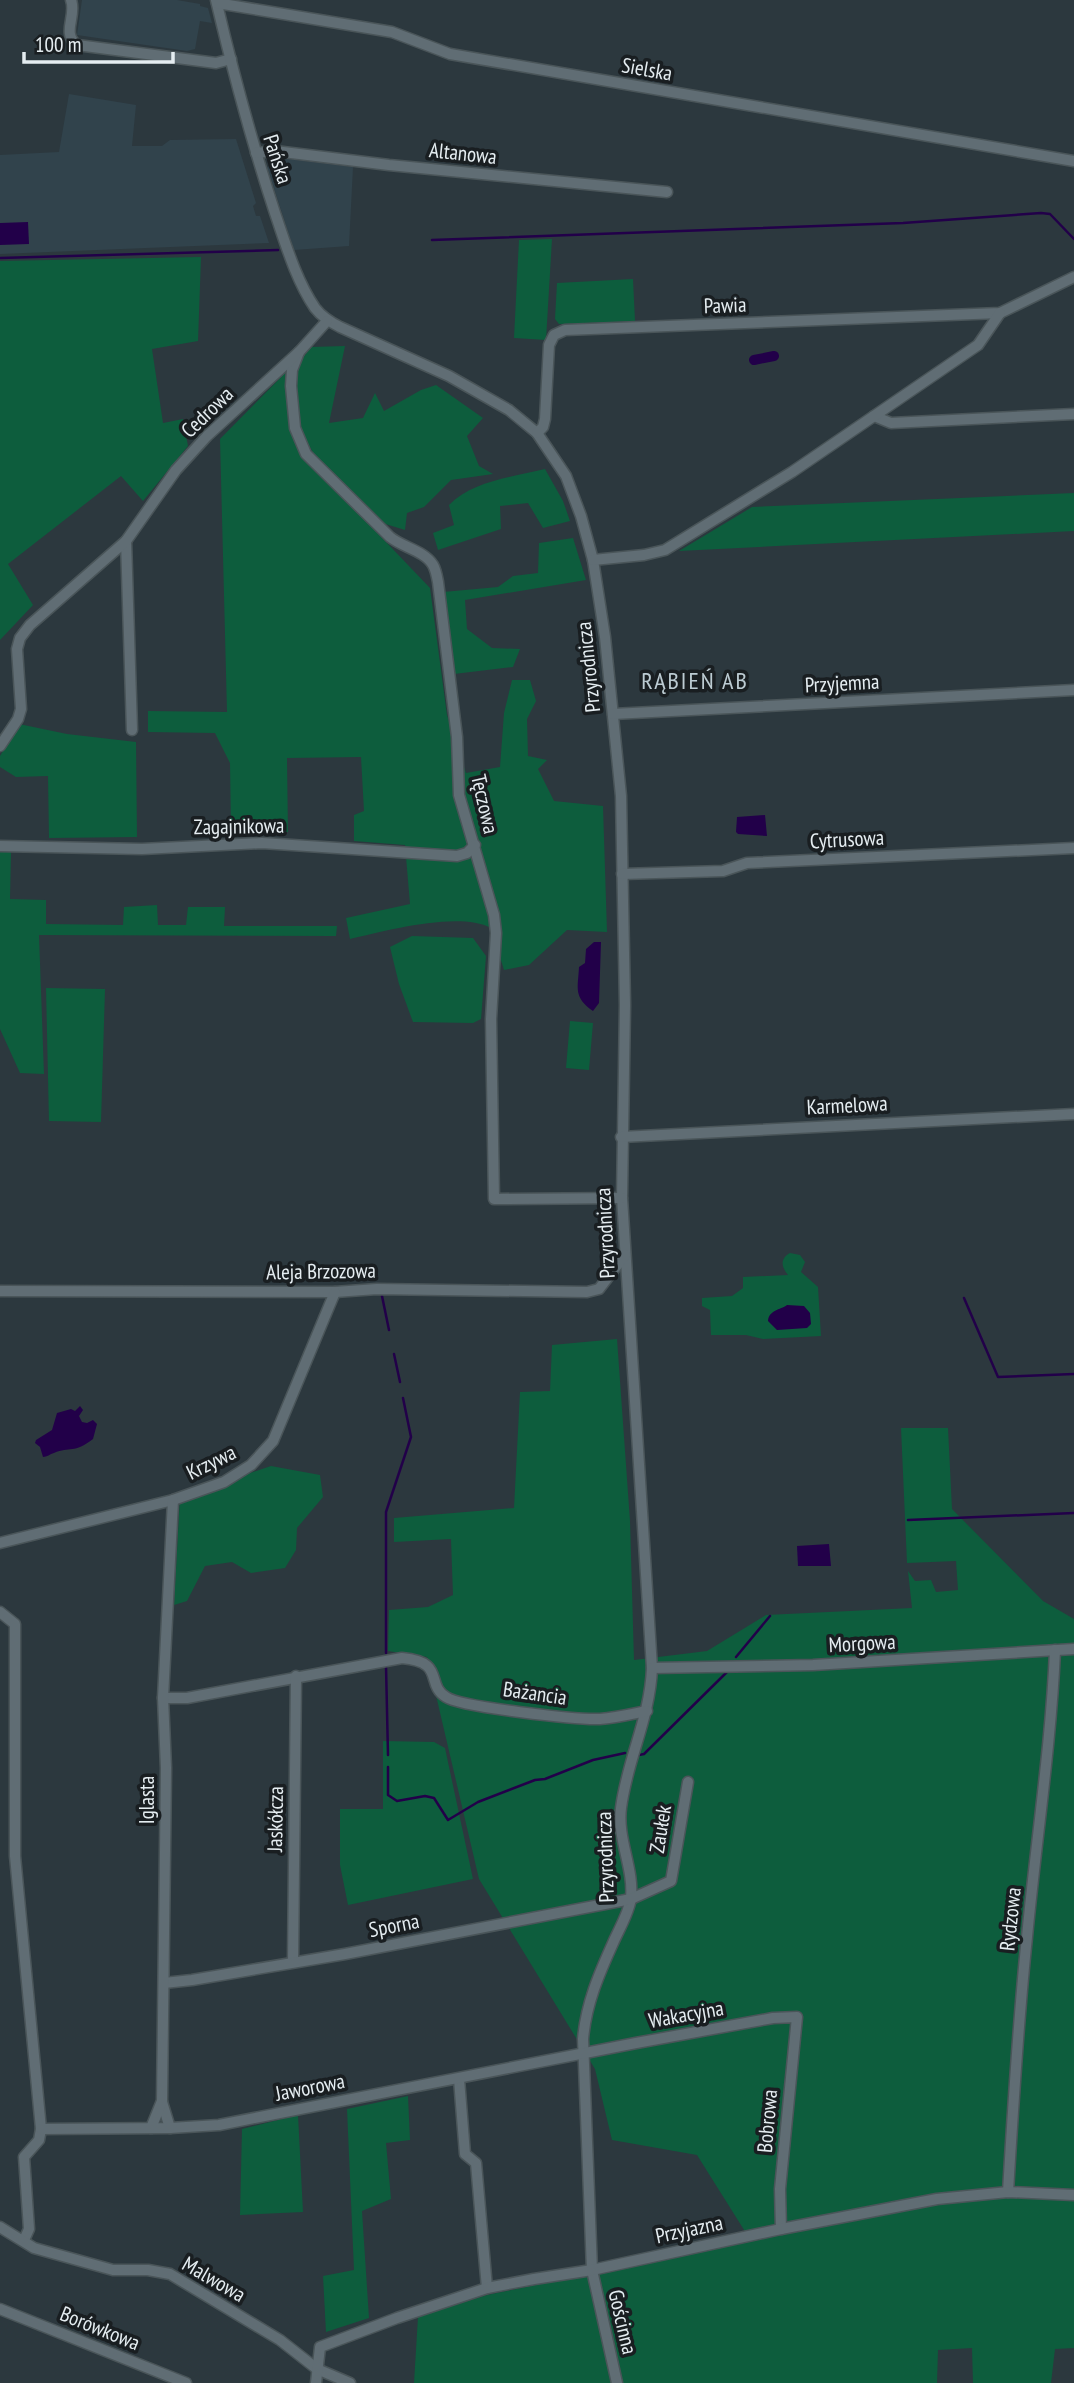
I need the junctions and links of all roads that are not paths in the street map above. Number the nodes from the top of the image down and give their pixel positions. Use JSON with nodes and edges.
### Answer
{"nodes":[{"id":1,"x":71,"y":0,"type":"edge"},
{"id":2,"x":216,"y":2,"type":"edge"},
{"id":3,"x":231,"y":59,"type":"junction"},
{"id":4,"x":256,"y":153,"type":"junction"},
{"id":5,"x":1074,"y":161,"type":"edge"},
{"id":6,"x":667,"y":192,"type":"dead end"},
{"id":7,"x":1074,"y":277,"type":"edge"},
{"id":8,"x":1000,"y":313,"type":"junction"},
{"id":9,"x":327,"y":321,"type":"junction"},
{"id":10,"x":299,"y":352,"type":"junction"},
{"id":11,"x":1074,"y":414,"type":"edge"},
{"id":12,"x":874,"y":416,"type":"junction"},
{"id":13,"x":537,"y":432,"type":"junction"},
{"id":14,"x":126,"y":541,"type":"junction"},
{"id":15,"x":593,"y":560,"type":"junction"},
{"id":16,"x":1074,"y":690,"type":"edge"},
{"id":17,"x":613,"y":714,"type":"junction"},
{"id":18,"x":132,"y":730,"type":"dead end"},
{"id":19,"x":0,"y":746,"type":"edge"},
{"id":20,"x":475,"y":845,"type":"junction"},
{"id":21,"x":0,"y":846,"type":"edge"},
{"id":22,"x":1074,"y":848,"type":"edge"},
{"id":23,"x":622,"y":874,"type":"junction"},
{"id":24,"x":1074,"y":1114,"type":"edge"},
{"id":25,"x":621,"y":1137,"type":"junction"},
{"id":26,"x":622,"y":1198,"type":"junction"},
{"id":27,"x":625,"y":1254,"type":"junction"},
{"id":28,"x":0,"y":1291,"type":"edge"},
{"id":29,"x":335,"y":1292,"type":"junction"},
{"id":30,"x":173,"y":1500,"type":"junction"},
{"id":31,"x":0,"y":1543,"type":"edge"},
{"id":32,"x":0,"y":1612,"type":"edge"},
{"id":33,"x":1074,"y":1649,"type":"edge"},
{"id":34,"x":1055,"y":1650,"type":"junction"},
{"id":35,"x":652,"y":1668,"type":"junction"},
{"id":36,"x":296,"y":1676,"type":"junction"},
{"id":37,"x":163,"y":1698,"type":"junction"},
{"id":38,"x":647,"y":1711,"type":"junction"},
{"id":39,"x":688,"y":1782,"type":"dead end"},
{"id":40,"x":631,"y":1899,"type":"junction"},
{"id":41,"x":293,"y":1962,"type":"junction"},
{"id":42,"x":164,"y":1983,"type":"junction"},
{"id":43,"x":797,"y":2018,"type":"joint"},
{"id":44,"x":583,"y":2053,"type":"junction"},
{"id":45,"x":459,"y":2079,"type":"junction"},
{"id":46,"x":162,"y":2101,"type":"junction"},
{"id":47,"x":151,"y":2128,"type":"junction"},
{"id":48,"x":170,"y":2128,"type":"junction"},
{"id":49,"x":41,"y":2129,"type":"junction"},
{"id":50,"x":1008,"y":2192,"type":"junction"},
{"id":51,"x":1074,"y":2195,"type":"edge"},
{"id":52,"x":0,"y":2227,"type":"edge"},
{"id":53,"x":781,"y":2229,"type":"junction"},
{"id":54,"x":24,"y":2240,"type":"junction"},
{"id":55,"x":592,"y":2270,"type":"junction"},
{"id":56,"x":487,"y":2288,"type":"junction"},
{"id":57,"x":0,"y":2309,"type":"edge"},
{"id":58,"x":317,"y":2369,"type":"junction"},
{"id":59,"x":186,"y":2383,"type":"edge"},
{"id":60,"x":316,"y":2383,"type":"edge"},
{"id":61,"x":351,"y":2383,"type":"edge"},
{"id":62,"x":617,"y":2383,"type":"edge"}],
"edges":[{"from":1,"to":3,"type":"street"},
{"from":2,"to":3,"type":"street","name":"Pańska"},
{"from":2,"to":5,"type":"street","name":"Sielska"},
{"from":3,"to":4,"type":"street","name":"Pańska"},
{"from":4,"to":6,"type":"street","name":"Altanowa"},
{"from":4,"to":9,"type":"street","name":"Pańska"},
{"from":7,"to":8,"type":"street","name":"Pawia"},
{"from":8,"to":12,"type":"street","name":"Pawia"},
{"from":8,"to":13,"type":"street","name":"Pawia"},
{"from":9,"to":10,"type":"street","name":"Cedrowa"},
{"from":9,"to":13,"type":"street","name":"Przyrodnicza"},
{"from":10,"to":14,"type":"street","name":"Cedrowa"},
{"from":10,"to":20,"type":"street","name":"Tęczowa"},
{"from":11,"to":12,"type":"street"},
{"from":12,"to":15,"type":"street","name":"Pawia"},
{"from":13,"to":15,"type":"street","name":"Przyrodnicza"},
{"from":14,"to":18,"type":"street"},
{"from":14,"to":19,"type":"street","name":"Cedrowa"},
{"from":15,"to":17,"type":"street","name":"Przyrodnicza"},
{"from":16,"to":17,"type":"street","name":"Przyjemna"},
{"from":17,"to":23,"type":"street","name":"Przyrodnicza"},
{"from":20,"to":21,"type":"street","name":"Zagajnikowa"},
{"from":20,"to":26,"type":"street","name":"Tęczowa"},
{"from":22,"to":23,"type":"street","name":"Cytrusowa"},
{"from":23,"to":25,"type":"street","name":"Przyrodnicza"},
{"from":24,"to":25,"type":"street","name":"Karmelowa"},
{"from":25,"to":26,"type":"street","name":"Przyrodnicza"},
{"from":26,"to":27,"type":"street","name":"Przyrodnicza"},
{"from":27,"to":29,"type":"street","name":"Aleja Brzozowa"},
{"from":27,"to":35,"type":"street","name":"Przyrodnicza"},
{"from":28,"to":29,"type":"street","name":"Aleja Brzozowa"},
{"from":29,"to":30,"type":"street","name":"Krzywa"},
{"from":30,"to":31,"type":"street","name":"Krzywa"},
{"from":30,"to":37,"type":"street","name":"Iglasta"},
{"from":32,"to":49,"type":"street"},
{"from":33,"to":34,"type":"street","name":"Morgowa"},
{"from":34,"to":35,"type":"street","name":"Morgowa"},
{"from":34,"to":50,"type":"street","name":"Rydzowa"},
{"from":35,"to":38,"type":"street","name":"Przyrodnicza"},
{"from":36,"to":37,"type":"street"},
{"from":36,"to":38,"type":"street","name":"Bażancia"},
{"from":36,"to":41,"type":"street","name":"Jaskółcza"},
{"from":37,"to":42,"type":"street","name":"Iglasta"},
{"from":38,"to":40,"type":"street","name":"Przyrodnicza"},
{"from":39,"to":40,"type":"street","name":"Zaułek"},
{"from":40,"to":41,"type":"street","name":"Sporna"},
{"from":40,"to":44,"type":"street","name":"Przyrodnicza"},
{"from":41,"to":42,"type":"street","name":"Sporna"},
{"from":42,"to":46,"type":"street","name":"Iglasta"},
{"from":43,"to":44,"type":"street","name":"Wakacyjna"},
{"from":43,"to":53,"type":"street","name":"Bobrowa"},
{"from":44,"to":45,"type":"street","name":"Jaworowa"},
{"from":44,"to":55,"type":"street","name":"Przyrodnicza"},
{"from":45,"to":48,"type":"street","name":"Jaworowa"},
{"from":45,"to":56,"type":"street"},
{"from":46,"to":47,"type":"street","name":"Iglasta"},
{"from":46,"to":48,"type":"street","name":"Iglasta"},
{"from":47,"to":48,"type":"street","name":"Jaworowa"},
{"from":47,"to":49,"type":"street","name":"Jaworowa"},
{"from":49,"to":54,"type":"street"},
{"from":50,"to":51,"type":"street","name":"Przyjazna"},
{"from":50,"to":53,"type":"street","name":"Przyjazna"},
{"from":52,"to":54,"type":"street","name":"Malwowa"},
{"from":53,"to":55,"type":"street","name":"Przyjazna"},
{"from":54,"to":58,"type":"street","name":"Malwowa"},
{"from":55,"to":56,"type":"street","name":"Przyjazna"},
{"from":55,"to":62,"type":"street","name":"Gościnna"},
{"from":56,"to":58,"type":"street","name":"Przyjazna"},
{"from":57,"to":59,"type":"street","name":"Borówkowa"},
{"from":58,"to":60,"type":"street"},
{"from":58,"to":61,"type":"street","name":"Malwowa"}]}
